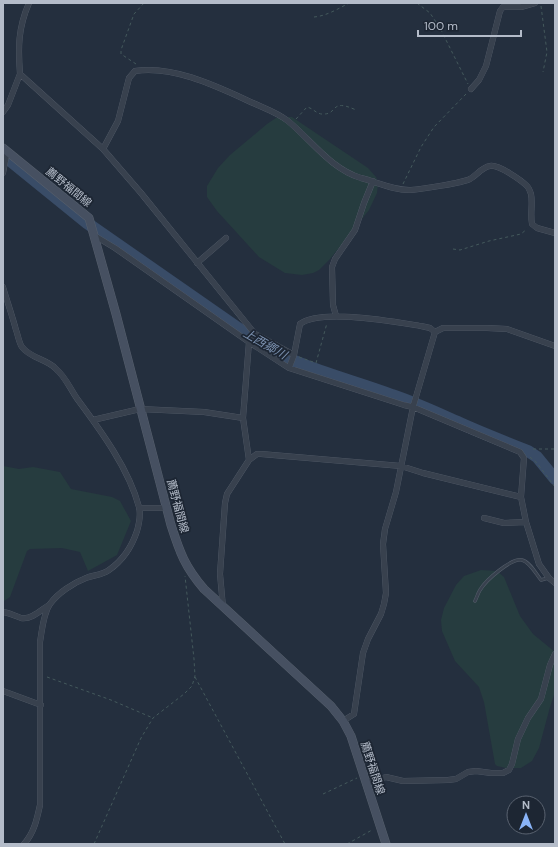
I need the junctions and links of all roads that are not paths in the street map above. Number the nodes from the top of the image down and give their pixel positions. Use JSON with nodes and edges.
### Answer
{"nodes":[{"id":1,"x":29,"y":3,"type":"edge"},
{"id":2,"x":535,"y":3,"type":"edge"},
{"id":3,"x":522,"y":5,"type":"edge"},
{"id":4,"x":20,"y":74,"type":"junction"},
{"id":5,"x":471,"y":89,"type":"road end"},
{"id":6,"x":3,"y":112,"type":"edge"},
{"id":7,"x":103,"y":149,"type":"junction"},
{"id":8,"x":5,"y":153,"type":"edge"},
{"id":9,"x":3,"y":173,"type":"edge"},
{"id":10,"x":373,"y":181,"type":"junction"},
{"id":11,"x":555,"y":233,"type":"edge"},
{"id":12,"x":94,"y":234,"type":"junction"},
{"id":13,"x":226,"y":238,"type":"dead end"},
{"id":14,"x":197,"y":263,"type":"junction"},
{"id":15,"x":3,"y":286,"type":"edge"},
{"id":16,"x":336,"y":316,"type":"junction"},
{"id":17,"x":435,"y":332,"type":"junction"},
{"id":18,"x":252,"y":338,"type":"junction"},
{"id":19,"x":555,"y":346,"type":"edge"},
{"id":20,"x":292,"y":361,"type":"junction"},
{"id":21,"x":413,"y":407,"type":"junction"},
{"id":22,"x":140,"y":409,"type":"junction"},
{"id":23,"x":243,"y":418,"type":"junction"},
{"id":24,"x":93,"y":420,"type":"junction"},
{"id":25,"x":249,"y":460,"type":"junction"},
{"id":26,"x":401,"y":466,"type":"junction"},
{"id":27,"x":521,"y":497,"type":"junction"},
{"id":28,"x":139,"y":508,"type":"junction"},
{"id":29,"x":167,"y":508,"type":"junction"},
{"id":30,"x":484,"y":518,"type":"dead end"},
{"id":31,"x":526,"y":522,"type":"junction"},
{"id":32,"x":548,"y":578,"type":"junction"},
{"id":33,"x":555,"y":583,"type":"edge"},
{"id":34,"x":475,"y":601,"type":"dead end"},
{"id":35,"x":50,"y":605,"type":"junction"},
{"id":36,"x":223,"y":607,"type":"junction"},
{"id":37,"x":3,"y":612,"type":"edge"},
{"id":38,"x":555,"y":654,"type":"edge"},
{"id":39,"x":3,"y":691,"type":"edge"},
{"id":40,"x":41,"y":705,"type":"junction"},
{"id":41,"x":343,"y":721,"type":"junction"},
{"id":42,"x":366,"y":783,"type":"junction"},
{"id":43,"x":24,"y":844,"type":"edge"},
{"id":44,"x":386,"y":844,"type":"edge"}],
"edges":[{"from":1,"to":4,"type":"street"},
{"from":2,"to":3,"type":"street"},
{"from":3,"to":5,"type":"street"},
{"from":4,"to":6,"type":"street"},
{"from":4,"to":7,"type":"street"},
{"from":7,"to":10,"type":"street"},
{"from":7,"to":14,"type":"street"},
{"from":8,"to":9,"type":"street"},
{"from":8,"to":12,"type":"main road","name":"薦野福間線"},
{"from":10,"to":11,"type":"street"},
{"from":10,"to":16,"type":"street"},
{"from":12,"to":18,"type":"street"},
{"from":12,"to":22,"type":"main road","name":"薦野福間線"},
{"from":13,"to":14,"type":"street"},
{"from":14,"to":18,"type":"street"},
{"from":15,"to":24,"type":"street"},
{"from":16,"to":17,"type":"street"},
{"from":16,"to":20,"type":"street"},
{"from":17,"to":19,"type":"street"},
{"from":17,"to":21,"type":"street"},
{"from":18,"to":20,"type":"street"},
{"from":18,"to":20,"type":"street"},
{"from":18,"to":23,"type":"street"},
{"from":20,"to":21,"type":"street"},
{"from":21,"to":26,"type":"street"},
{"from":21,"to":27,"type":"street"},
{"from":22,"to":23,"type":"street"},
{"from":22,"to":24,"type":"street"},
{"from":22,"to":29,"type":"main road","name":"薦野福間線"},
{"from":23,"to":25,"type":"street"},
{"from":24,"to":28,"type":"street"},
{"from":25,"to":26,"type":"street"},
{"from":25,"to":36,"type":"street"},
{"from":26,"to":27,"type":"street"},
{"from":26,"to":41,"type":"street"},
{"from":27,"to":31,"type":"street"},
{"from":28,"to":29,"type":"street"},
{"from":28,"to":35,"type":"street"},
{"from":29,"to":36,"type":"main road","name":"薦野福間線"},
{"from":30,"to":31,"type":"street"},
{"from":31,"to":32,"type":"street"},
{"from":32,"to":33,"type":"street"},
{"from":32,"to":34,"type":"lane"},
{"from":35,"to":37,"type":"street"},
{"from":35,"to":40,"type":"street"},
{"from":36,"to":41,"type":"main road","name":"薦野福間線"},
{"from":38,"to":42,"type":"street"},
{"from":39,"to":40,"type":"street"},
{"from":40,"to":43,"type":"street"},
{"from":41,"to":42,"type":"main road","name":"薦野福間線"},
{"from":42,"to":44,"type":"main road","name":"薦野福間線"}]}
